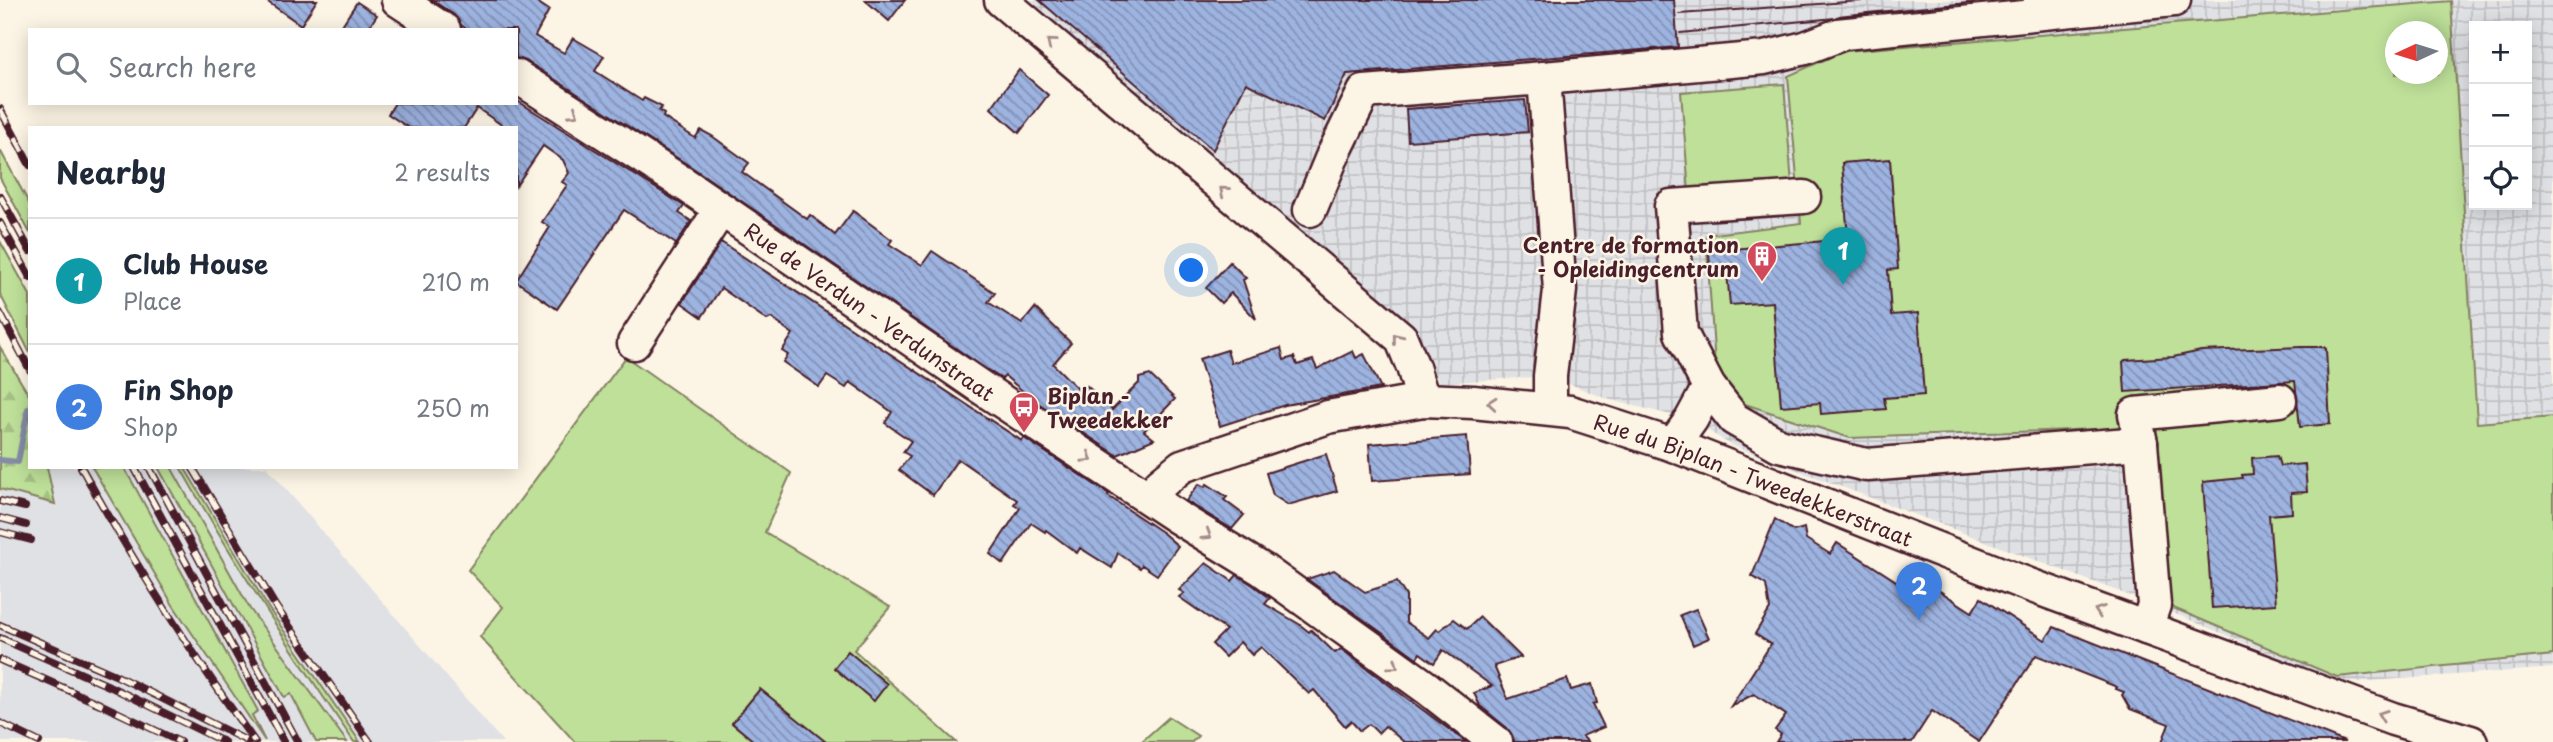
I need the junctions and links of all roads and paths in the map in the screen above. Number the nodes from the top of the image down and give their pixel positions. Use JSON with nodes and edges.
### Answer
{"nodes":[{"id":1,"x":398,"y":0,"type":"edge"},
{"id":2,"x":1000,"y":0,"type":"edge"},
{"id":3,"x":2174,"y":0,"type":"edge"},
{"id":4,"x":441,"y":28,"type":"edge"},
{"id":5,"x":518,"y":77,"type":"edge"},
{"id":6,"x":1544,"y":78,"type":"junction"},
{"id":7,"x":1804,"y":197,"type":"dead end"},
{"id":8,"x":720,"y":209,"type":"junction"},
{"id":9,"x":1310,"y":210,"type":"dead end"},
{"id":10,"x":634,"y":344,"type":"dead end"},
{"id":11,"x":1709,"y":387,"type":"junction"},
{"id":12,"x":1423,"y":400,"type":"junction"},
{"id":13,"x":2280,"y":400,"type":"dead end"},
{"id":14,"x":1550,"y":408,"type":"junction"},
{"id":15,"x":2141,"y":443,"type":"junction"},
{"id":16,"x":1673,"y":444,"type":"junction"},
{"id":17,"x":1150,"y":498,"type":"junction"},
{"id":18,"x":2146,"y":628,"type":"junction"},
{"id":19,"x":1491,"y":741,"type":"edge"},
{"id":20,"x":2470,"y":742,"type":"edge"}],
"edges":[{"from":1,"to":4,"type":"street"},
{"from":12,"to":2,"type":"street","one_way":true},
{"from":3,"to":6,"type":"street"},
{"from":5,"to":8,"type":"street","name":"Rue de Verdun - Verdunstraat","one_way":true},
{"from":6,"to":9,"type":"street"},
{"from":6,"to":14,"type":"street"},
{"from":7,"to":11,"type":"street"},
{"from":8,"to":10,"type":"street"},
{"from":8,"to":17,"type":"street","name":"Rue de Verdun - Verdunstraat","one_way":true},
{"from":11,"to":15,"type":"street"},
{"from":11,"to":16,"type":"street"},
{"from":14,"to":12,"type":"street","name":"Rue du Biplan - Tweedekkerstraat","one_way":true},
{"from":12,"to":17,"type":"street","name":"Rue du Biplan - Tweedekkerstraat"},
{"from":13,"to":15,"type":"street"},
{"from":14,"to":16,"type":"street","name":"Rue du Biplan - Tweedekkerstraat"},
{"from":15,"to":18,"type":"street"},
{"from":18,"to":16,"type":"street","name":"Rue du Biplan - Tweedekkerstraat","one_way":true},
{"from":17,"to":19,"type":"street","name":"Rue de Verdun - Verdunstraat","one_way":true},
{"from":20,"to":18,"type":"street","name":"Rue du Biplan - Tweedekkerstraat","one_way":true}]}
